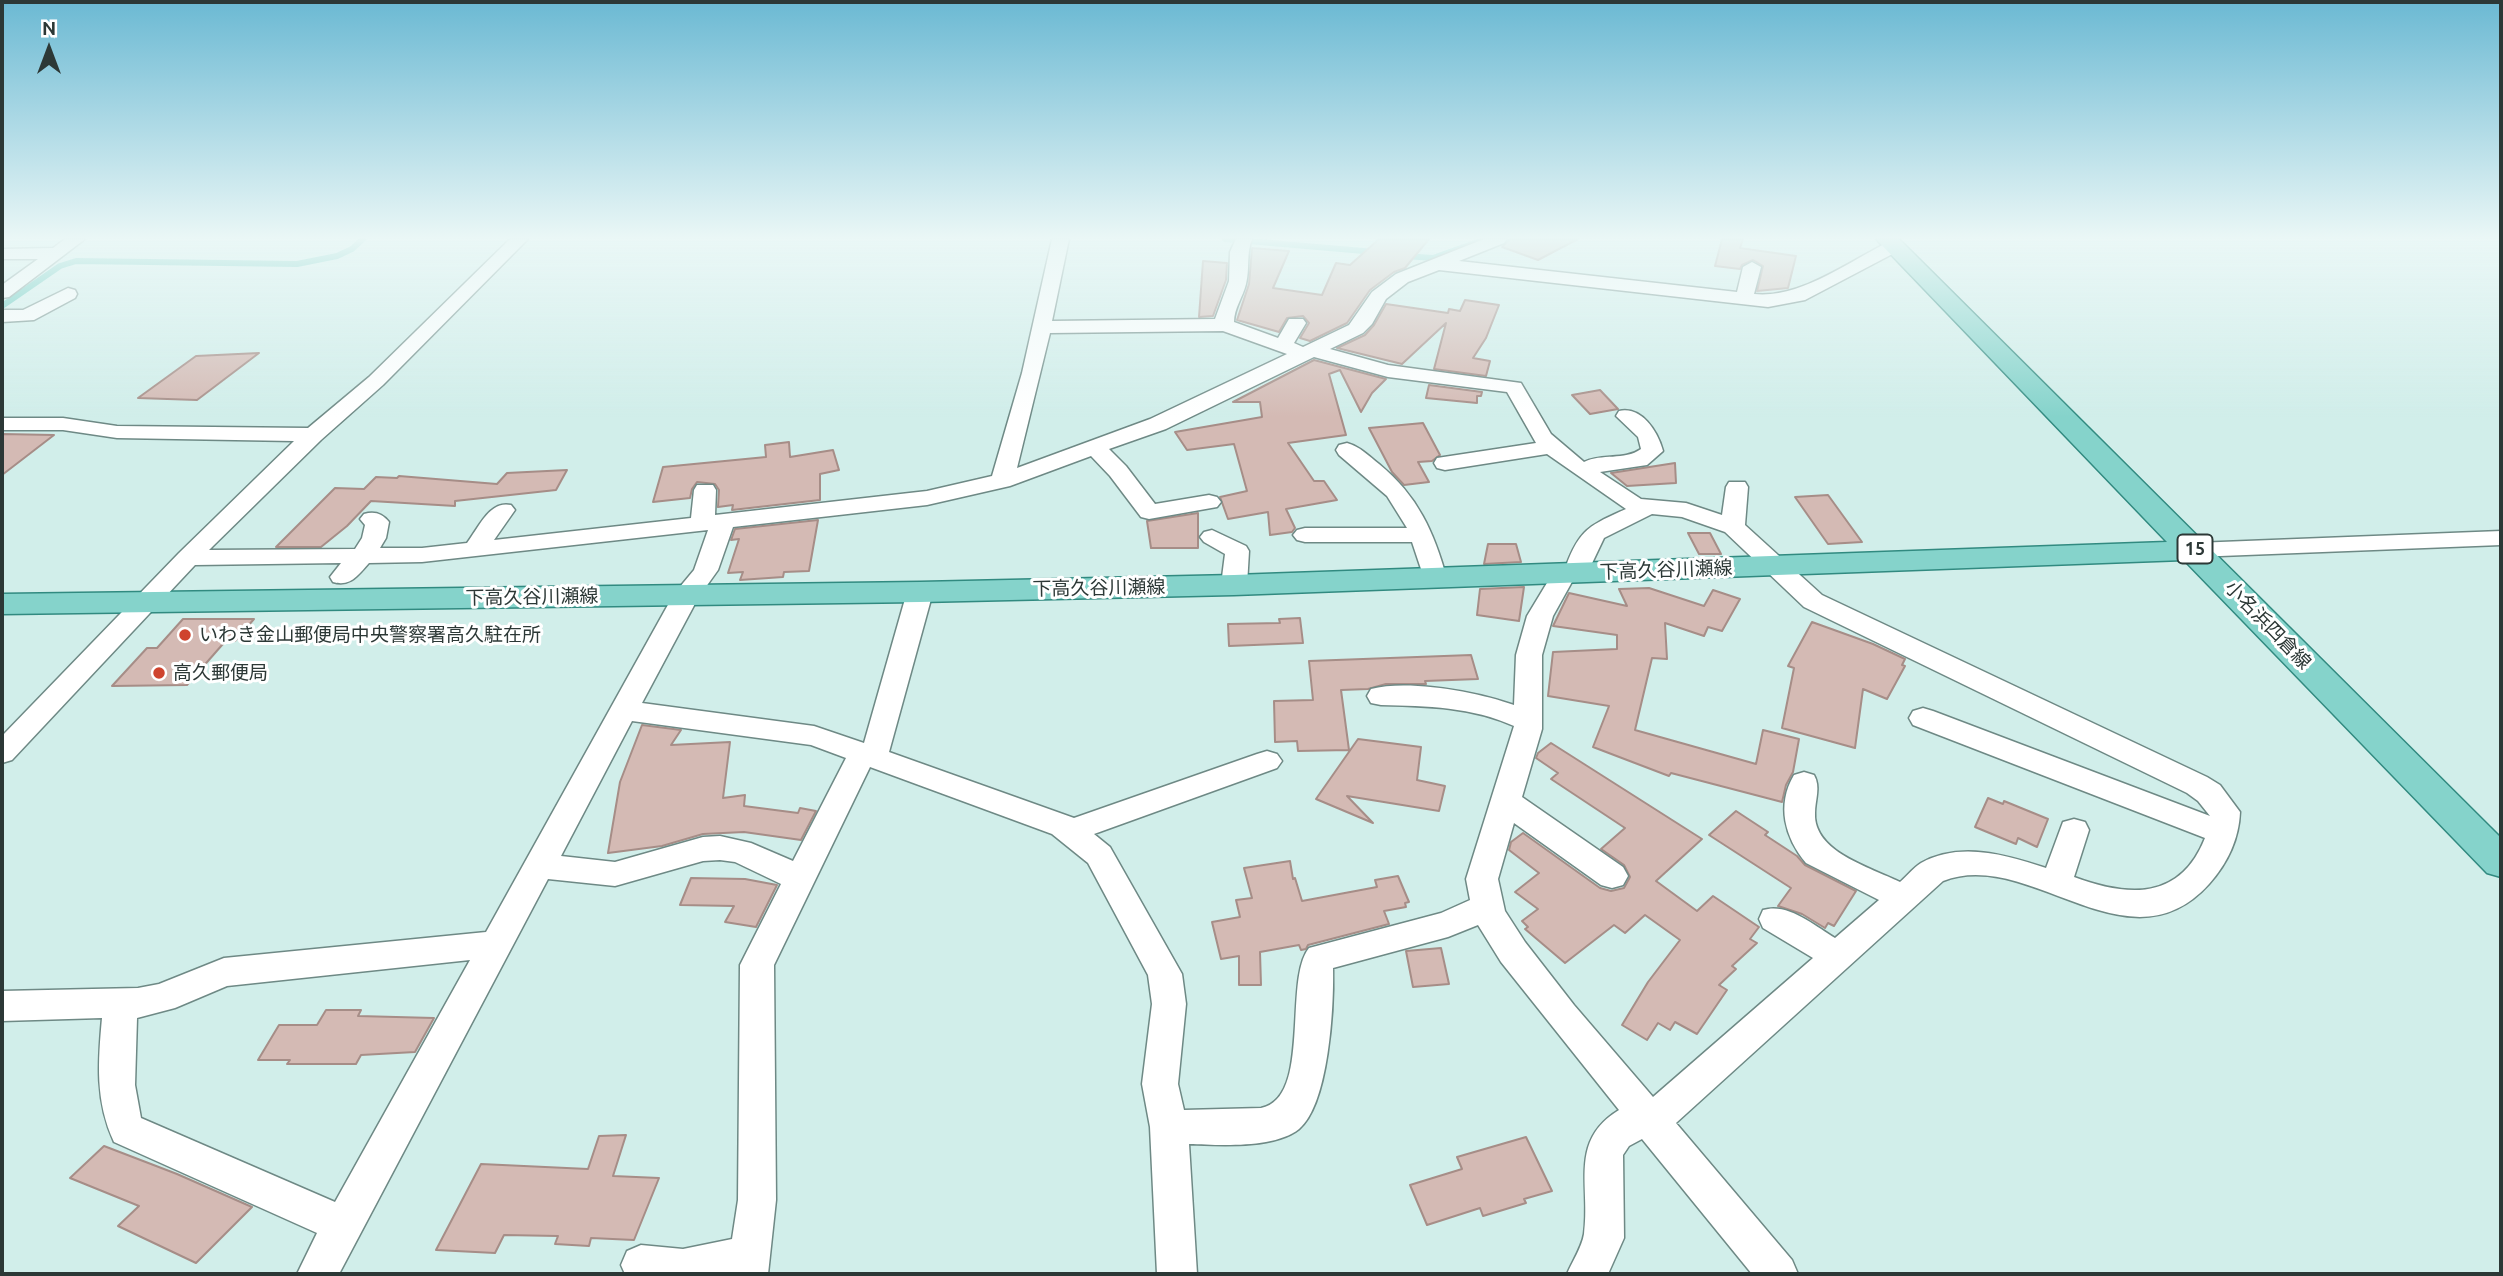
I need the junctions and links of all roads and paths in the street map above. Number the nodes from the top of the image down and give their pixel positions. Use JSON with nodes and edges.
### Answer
{"nodes":[{"id":1,"x":60,"y":299,"type":"edge"},
{"id":2,"x":459,"y":299,"type":"edge"},
{"id":3,"x":1047,"y":299,"type":"edge"},
{"id":4,"x":1231,"y":299,"type":"edge"},
{"id":5,"x":1378,"y":299,"type":"edge"},
{"id":6,"x":1748,"y":299,"type":"edge"},
{"id":7,"x":1783,"y":299,"type":"edge"},
{"id":8,"x":1947,"y":299,"type":"edge"},
{"id":9,"x":2,"y":316,"type":"edge"},
{"id":10,"x":1296,"y":323,"type":"dead end"},
{"id":11,"x":1225,"y":325,"type":"junction"},
{"id":12,"x":1041,"y":327,"type":"junction"},
{"id":13,"x":1283,"y":346,"type":"junction"},
{"id":14,"x":1310,"y":352,"type":"junction"},
{"id":15,"x":1627,"y":416,"type":"dead end"},
{"id":16,"x":2,"y":424,"type":"edge"},
{"id":17,"x":313,"y":435,"type":"junction"},
{"id":18,"x":1094,"y":447,"type":"junction"},
{"id":19,"x":1552,"y":447,"type":"junction"},
{"id":20,"x":1347,"y":450,"type":"dead end"},
{"id":21,"x":1445,"y":463,"type":"dead end"},
{"id":22,"x":1588,"y":473,"type":"junction"},
{"id":23,"x":1002,"y":481,"type":"junction"},
{"id":24,"x":1737,"y":487,"type":"dead end"},
{"id":25,"x":705,"y":491,"type":"dead end"},
{"id":26,"x":1209,"y":502,"type":"dead end"},
{"id":27,"x":1645,"y":508,"type":"junction"},
{"id":28,"x":503,"y":510,"type":"dead end"},
{"id":29,"x":372,"y":519,"type":"dead end"},
{"id":30,"x":712,"y":523,"type":"junction"},
{"id":31,"x":1733,"y":527,"type":"junction"},
{"id":32,"x":1305,"y":535,"type":"dead end"},
{"id":33,"x":1423,"y":535,"type":"junction"},
{"id":34,"x":1212,"y":537,"type":"dead end"},
{"id":35,"x":2501,"y":538,"type":"edge"},
{"id":36,"x":475,"y":549,"type":"junction"},
{"id":37,"x":2195,"y":550,"type":"junction"},
{"id":38,"x":361,"y":556,"type":"junction"},
{"id":39,"x":188,"y":558,"type":"junction"},
{"id":40,"x":1776,"y":566,"type":"junction"},
{"id":41,"x":1570,"y":573,"type":"junction"},
{"id":42,"x":342,"y":577,"type":"dead end"},
{"id":43,"x":1435,"y":579,"type":"junction"},
{"id":44,"x":1234,"y":584,"type":"junction"},
{"id":45,"x":920,"y":592,"type":"junction"},
{"id":46,"x":687,"y":594,"type":"junction"},
{"id":47,"x":147,"y":602,"type":"junction"},
{"id":48,"x":2,"y":604,"type":"edge"},
{"id":49,"x":1381,"y":696,"type":"dead end"},
{"id":50,"x":623,"y":710,"type":"junction"},
{"id":51,"x":1923,"y":718,"type":"dead end"},
{"id":52,"x":1529,"y":722,"type":"junction"},
{"id":53,"x":2,"y":752,"type":"edge"},
{"id":54,"x":868,"y":755,"type":"junction"},
{"id":55,"x":1267,"y":761,"type":"dead end"},
{"id":56,"x":1804,"y":783,"type":"dead end"},
{"id":57,"x":1504,"y":800,"type":"junction"},
{"id":58,"x":2074,"y":830,"type":"dead end"},
{"id":59,"x":1070,"y":831,"type":"junction"},
{"id":60,"x":2221,"y":832,"type":"junction"},
{"id":61,"x":2501,"y":862,"type":"edge"},
{"id":62,"x":538,"y":866,"type":"junction"},
{"id":63,"x":1612,"y":876,"type":"dead end"},
{"id":64,"x":799,"y":878,"type":"junction"},
{"id":65,"x":2056,"y":883,"type":"junction"},
{"id":66,"x":1904,"y":898,"type":"junction"},
{"id":67,"x":1488,"y":906,"type":"junction"},
{"id":68,"x":1775,"y":919,"type":"dead end"},
{"id":69,"x":496,"y":944,"type":"junction"},
{"id":70,"x":1838,"y":956,"type":"junction"},
{"id":71,"x":120,"y":1005,"type":"junction"},
{"id":72,"x":2,"y":1006,"type":"edge"},
{"id":73,"x":1651,"y":1122,"type":"junction"},
{"id":74,"x":1169,"y":1128,"type":"junction"},
{"id":75,"x":343,"y":1225,"type":"junction"},
{"id":76,"x":749,"y":1264,"type":"edge"},
{"id":77,"x":641,"y":1265,"type":"dead end"},
{"id":78,"x":317,"y":1274,"type":"edge"},
{"id":79,"x":1177,"y":1274,"type":"edge"},
{"id":80,"x":1587,"y":1274,"type":"edge"},
{"id":81,"x":1778,"y":1274,"type":"edge"}],
"edges":[{"from":1,"to":9,"type":"street"},
{"from":2,"to":17,"type":"street"},
{"from":3,"to":12,"type":"street"},
{"from":4,"to":11,"type":"street"},
{"from":5,"to":14,"type":"street"},
{"from":6,"to":7,"type":"street"},
{"from":8,"to":37,"type":"main road","name":"小名浜四倉線","number":"15"},
{"from":10,"to":13,"type":"street"},
{"from":11,"to":12,"type":"street"},
{"from":11,"to":13,"type":"street"},
{"from":12,"to":23,"type":"street"},
{"from":13,"to":14,"type":"street"},
{"from":14,"to":18,"type":"street"},
{"from":14,"to":19,"type":"street"},
{"from":15,"to":22,"type":"street"},
{"from":16,"to":17,"type":"street"},
{"from":17,"to":39,"type":"street"},
{"from":18,"to":23,"type":"street"},
{"from":18,"to":26,"type":"street"},
{"from":19,"to":21,"type":"street"},
{"from":19,"to":22,"type":"street"},
{"from":20,"to":33,"type":"street"},
{"from":22,"to":27,"type":"street"},
{"from":23,"to":30,"type":"street"},
{"from":24,"to":31,"type":"street"},
{"from":25,"to":30,"type":"street"},
{"from":27,"to":31,"type":"street"},
{"from":27,"to":41,"type":"street"},
{"from":28,"to":36,"type":"street"},
{"from":29,"to":38,"type":"street"},
{"from":30,"to":36,"type":"street"},
{"from":30,"to":46,"type":"street"},
{"from":31,"to":40,"type":"street"},
{"from":32,"to":33,"type":"street"},
{"from":33,"to":43,"type":"street"},
{"from":34,"to":44,"type":"street"},
{"from":35,"to":37,"type":"street"},
{"from":36,"to":38,"type":"street"},
{"from":37,"to":40,"type":"main road","name":"下高久谷川瀬線"},
{"from":37,"to":61,"type":"main road","name":"小名浜四倉線","number":"15"},
{"from":38,"to":39,"type":"street"},
{"from":38,"to":42,"type":"street"},
{"from":39,"to":47,"type":"street"},
{"from":40,"to":41,"type":"main road","name":"下高久谷川瀬線"},
{"from":40,"to":60,"type":"street"},
{"from":41,"to":43,"type":"main road","name":"下高久谷川瀬線"},
{"from":41,"to":52,"type":"street"},
{"from":43,"to":44,"type":"main road","name":"下高久谷川瀬線"},
{"from":44,"to":45,"type":"main road","name":"下高久谷川瀬線"},
{"from":45,"to":46,"type":"main road","name":"下高久谷川瀬線"},
{"from":45,"to":54,"type":"street"},
{"from":46,"to":47,"type":"main road","name":"下高久谷川瀬線"},
{"from":46,"to":50,"type":"street"},
{"from":47,"to":48,"type":"main road","name":"下高久谷川瀬線"},
{"from":47,"to":53,"type":"street"},
{"from":49,"to":52,"type":"street"},
{"from":50,"to":54,"type":"street"},
{"from":50,"to":62,"type":"street"},
{"from":51,"to":60,"type":"street"},
{"from":52,"to":57,"type":"street"},
{"from":54,"to":59,"type":"street"},
{"from":54,"to":64,"type":"street"},
{"from":55,"to":59,"type":"street"},
{"from":56,"to":66,"type":"street"},
{"from":57,"to":63,"type":"street"},
{"from":57,"to":67,"type":"street"},
{"from":58,"to":65,"type":"street"},
{"from":59,"to":74,"type":"street"},
{"from":60,"to":65,"type":"street"},
{"from":62,"to":64,"type":"street"},
{"from":62,"to":69,"type":"street"},
{"from":64,"to":76,"type":"street"},
{"from":65,"to":66,"type":"street"},
{"from":66,"to":70,"type":"street"},
{"from":67,"to":73,"type":"street"},
{"from":67,"to":74,"type":"street"},
{"from":68,"to":70,"type":"street"},
{"from":69,"to":71,"type":"street"},
{"from":69,"to":75,"type":"street"},
{"from":70,"to":73,"type":"street"},
{"from":71,"to":72,"type":"street"},
{"from":71,"to":75,"type":"street"},
{"from":73,"to":80,"type":"street"},
{"from":73,"to":81,"type":"street"},
{"from":74,"to":79,"type":"street"},
{"from":75,"to":78,"type":"street"},
{"from":76,"to":77,"type":"street"}]}
